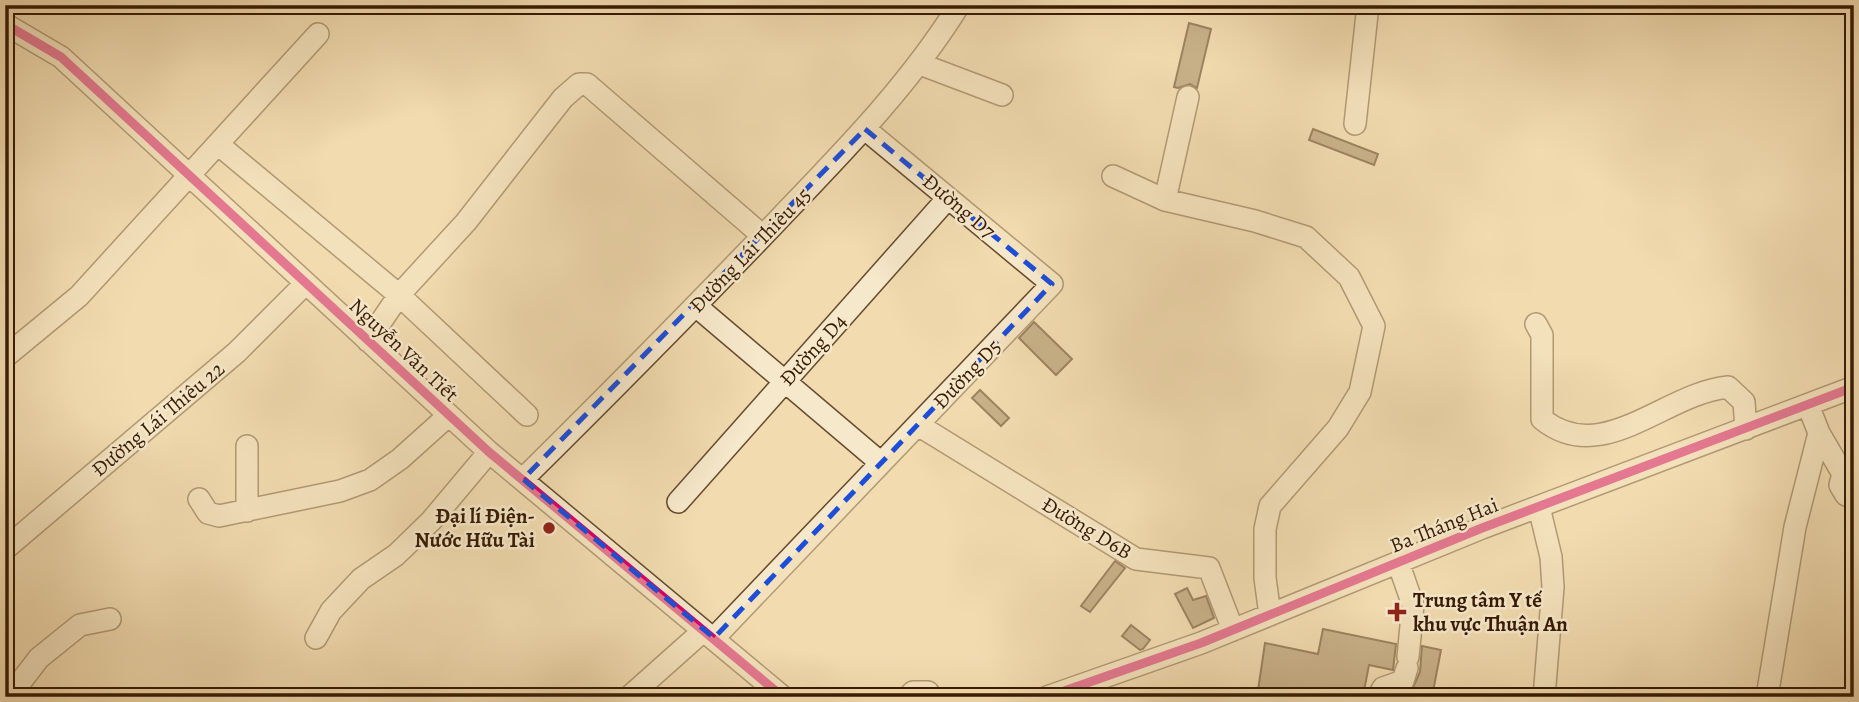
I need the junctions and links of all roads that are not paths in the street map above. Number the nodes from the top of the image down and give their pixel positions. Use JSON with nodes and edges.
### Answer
{"nodes":[{"id":1,"x":959,"y":5,"type":"edge"},
{"id":2,"x":1368,"y":5,"type":"edge"},
{"id":3,"x":5,"y":24,"type":"edge"},
{"id":4,"x":318,"y":34,"type":"dead end"},
{"id":5,"x":920,"y":64,"type":"junction"},
{"id":6,"x":1002,"y":95,"type":"dead end"},
{"id":7,"x":1188,"y":97,"type":"dead end"},
{"id":8,"x":1355,"y":124,"type":"dead end"},
{"id":9,"x":866,"y":129,"type":"junction"},
{"id":10,"x":219,"y":145,"type":"junction"},
{"id":11,"x":1113,"y":176,"type":"dead end"},
{"id":12,"x":191,"y":177,"type":"junction"},
{"id":13,"x":948,"y":198,"type":"junction"},
{"id":14,"x":1165,"y":200,"type":"junction"},
{"id":15,"x":763,"y":236,"type":"junction"},
{"id":16,"x":306,"y":283,"type":"junction"},
{"id":17,"x":1052,"y":284,"type":"joint"},
{"id":18,"x":399,"y":295,"type":"junction"},
{"id":19,"x":696,"y":306,"type":"junction"},
{"id":20,"x":1536,"y":324,"type":"dead end"},
{"id":21,"x":368,"y":341,"type":"junction"},
{"id":22,"x":5,"y":357,"type":"edge"},
{"id":23,"x":785,"y":382,"type":"junction"},
{"id":24,"x":1854,"y":387,"type":"edge"},
{"id":25,"x":1808,"y":405,"type":"junction"},
{"id":26,"x":449,"y":415,"type":"junction"},
{"id":27,"x":527,"y":415,"type":"dead end"},
{"id":28,"x":918,"y":425,"type":"junction"},
{"id":29,"x":1746,"y":429,"type":"junction"},
{"id":30,"x":1819,"y":433,"type":"junction"},
{"id":31,"x":247,"y":446,"type":"dead end"},
{"id":32,"x":489,"y":452,"type":"junction"},
{"id":33,"x":881,"y":463,"type":"junction"},
{"id":34,"x":1849,"y":471,"type":"edge"},
{"id":35,"x":523,"y":479,"type":"junction"},
{"id":36,"x":1854,"y":498,"type":"edge"},
{"id":37,"x":199,"y":499,"type":"dead end"},
{"id":38,"x":678,"y":502,"type":"dead end"},
{"id":39,"x":1539,"y":507,"type":"junction"},
{"id":40,"x":247,"y":511,"type":"junction"},
{"id":41,"x":5,"y":549,"type":"edge"},
{"id":42,"x":1398,"y":562,"type":"junction"},
{"id":43,"x":1270,"y":615,"type":"junction"},
{"id":44,"x":110,"y":620,"type":"dead end"},
{"id":45,"x":1233,"y":630,"type":"junction"},
{"id":46,"x":708,"y":635,"type":"junction"},
{"id":47,"x":316,"y":638,"type":"dead end"},
{"id":48,"x":9,"y":697,"type":"edge"},
{"id":49,"x":629,"y":697,"type":"edge"},
{"id":50,"x":783,"y":697,"type":"edge"},
{"id":51,"x":1047,"y":697,"type":"edge"},
{"id":52,"x":1378,"y":697,"type":"edge"},
{"id":53,"x":1544,"y":697,"type":"edge"},
{"id":54,"x":1767,"y":697,"type":"edge"}],
"edges":[{"from":1,"to":5,"type":"street","name":"Đường Lái Thiêu 45"},
{"from":2,"to":8,"type":"street"},
{"from":3,"to":12,"type":"street","name":"Nguyễn Văn Tiết"},
{"from":4,"to":10,"type":"street"},
{"from":5,"to":6,"type":"street"},
{"from":5,"to":9,"type":"street","name":"Đường Lái Thiêu 45"},
{"from":7,"to":14,"type":"street"},
{"from":9,"to":13,"type":"street","name":"Đường D7"},
{"from":9,"to":15,"type":"street","name":"Đường Lái Thiêu 45"},
{"from":10,"to":12,"type":"street"},
{"from":10,"to":18,"type":"street"},
{"from":11,"to":14,"type":"street"},
{"from":12,"to":16,"type":"street","name":"Nguyễn Văn Tiết"},
{"from":12,"to":22,"type":"street"},
{"from":13,"to":17,"type":"street","name":"Đường D7"},
{"from":13,"to":23,"type":"street","name":"Đường D4"},
{"from":14,"to":43,"type":"street"},
{"from":15,"to":18,"type":"street"},
{"from":15,"to":19,"type":"street","name":"Đường Lái Thiêu 45"},
{"from":16,"to":21,"type":"street","name":"Nguyễn Văn Tiết"},
{"from":16,"to":41,"type":"street","name":"Đường Lái Thiêu 22"},
{"from":17,"to":28,"type":"street","name":"Đường D5"},
{"from":18,"to":21,"type":"street"},
{"from":18,"to":27,"type":"street"},
{"from":19,"to":23,"type":"street"},
{"from":19,"to":35,"type":"street","name":"Đường Lái Thiêu 45"},
{"from":20,"to":29,"type":"street"},
{"from":21,"to":26,"type":"street","name":"Nguyễn Văn Tiết"},
{"from":23,"to":33,"type":"street"},
{"from":23,"to":38,"type":"street","name":"Đường D4"},
{"from":24,"to":25,"type":"street","name":"Ba Tháng Hai"},
{"from":25,"to":29,"type":"street","name":"Ba Tháng Hai"},
{"from":25,"to":30,"type":"street"},
{"from":26,"to":32,"type":"street","name":"Nguyễn Văn Tiết"},
{"from":26,"to":40,"type":"street"},
{"from":28,"to":33,"type":"street","name":"Đường D5"},
{"from":28,"to":45,"type":"street","name":"Đường D6B"},
{"from":29,"to":39,"type":"street","name":"Ba Tháng Hai"},
{"from":30,"to":34,"type":"street"},
{"from":30,"to":54,"type":"street"},
{"from":31,"to":40,"type":"street"},
{"from":32,"to":35,"type":"street","name":"Nguyễn Văn Tiết"},
{"from":32,"to":47,"type":"street"},
{"from":33,"to":46,"type":"street","name":"Đường D5"},
{"from":34,"to":36,"type":"street"},
{"from":35,"to":46,"type":"street","name":"Nguyễn Văn Tiết"},
{"from":37,"to":40,"type":"street"},
{"from":39,"to":42,"type":"street","name":"Ba Tháng Hai"},
{"from":39,"to":53,"type":"street"},
{"from":42,"to":43,"type":"street","name":"Ba Tháng Hai"},
{"from":42,"to":52,"type":"street"},
{"from":43,"to":45,"type":"street","name":"Ba Tháng Hai"},
{"from":44,"to":48,"type":"street"},
{"from":45,"to":51,"type":"street","name":"Ba Tháng Hai"},
{"from":46,"to":49,"type":"street","name":"Đường D5"},
{"from":46,"to":50,"type":"street","name":"Nguyễn Văn Tiết"}]}
